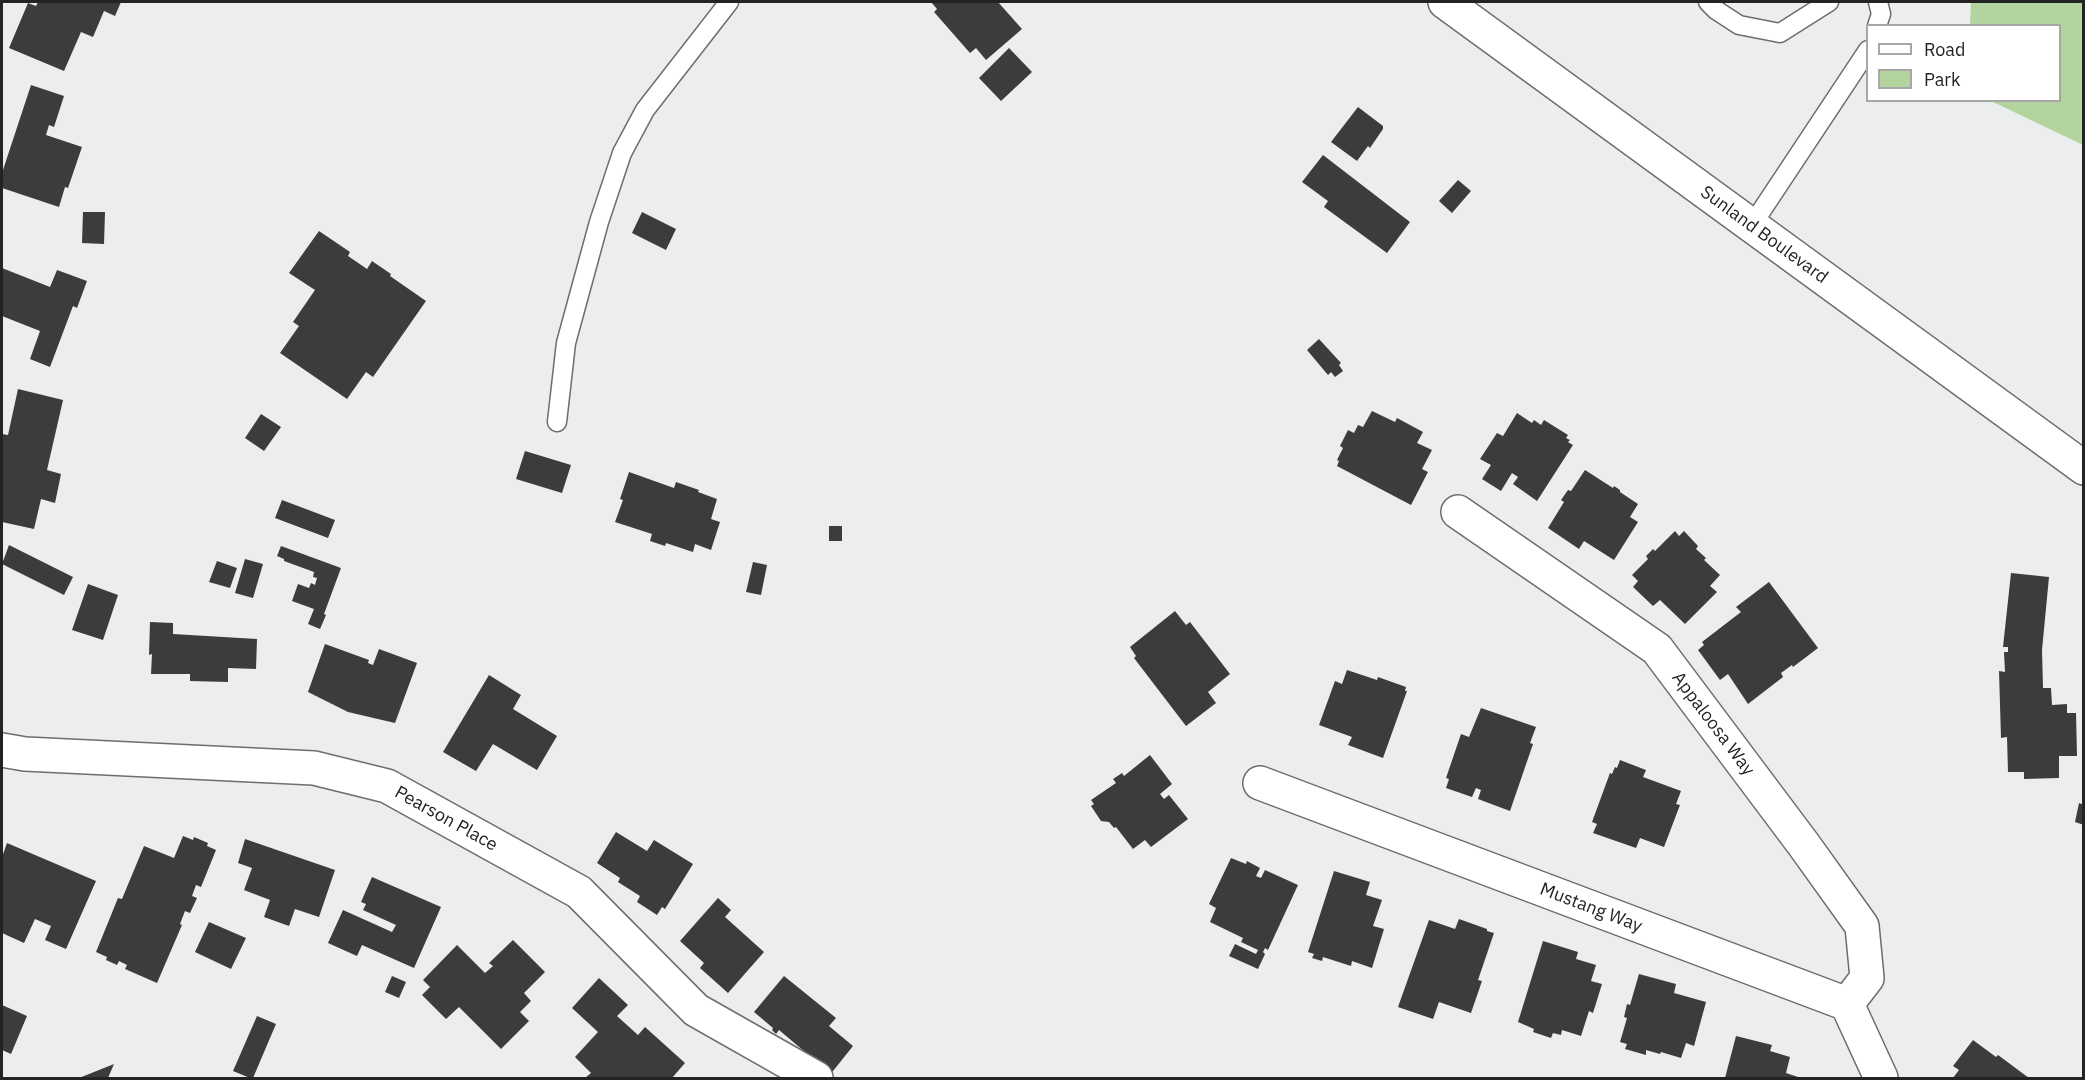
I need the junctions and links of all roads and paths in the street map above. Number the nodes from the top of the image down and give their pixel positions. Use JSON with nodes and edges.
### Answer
{"nodes":[{"id":1,"x":729,"y":2,"type":"edge"},
{"id":2,"x":1445,"y":2,"type":"edge"},
{"id":3,"x":1708,"y":2,"type":"edge"},
{"id":4,"x":1829,"y":2,"type":"edge"},
{"id":5,"x":1878,"y":2,"type":"edge"},
{"id":6,"x":1878,"y":24,"type":"edge"},
{"id":7,"x":1866,"y":53,"type":"edge"},
{"id":8,"x":1752,"y":225,"type":"junction"},
{"id":9,"x":557,"y":422,"type":"dead end"},
{"id":10,"x":2084,"y":468,"type":"edge"},
{"id":11,"x":1458,"y":512,"type":"dead end"},
{"id":12,"x":2,"y":750,"type":"edge"},
{"id":13,"x":1260,"y":783,"type":"dead end"},
{"id":14,"x":1846,"y":1004,"type":"junction"},
{"id":15,"x":816,"y":1078,"type":"edge"},
{"id":16,"x":1881,"y":1078,"type":"edge"}],
"edges":[{"from":1,"to":9,"type":"lane"},
{"from":2,"to":8,"type":"street","name":"Sunland Boulevard"},
{"from":3,"to":4,"type":"lane"},
{"from":5,"to":6,"type":"lane"},
{"from":7,"to":8,"type":"lane"},
{"from":8,"to":10,"type":"street","name":"Sunland Boulevard"},
{"from":11,"to":14,"type":"street","name":"Appaloosa Way"},
{"from":12,"to":15,"type":"street","name":"Pearson Place"},
{"from":13,"to":14,"type":"street","name":"Mustang Way"},
{"from":14,"to":16,"type":"street"}]}
